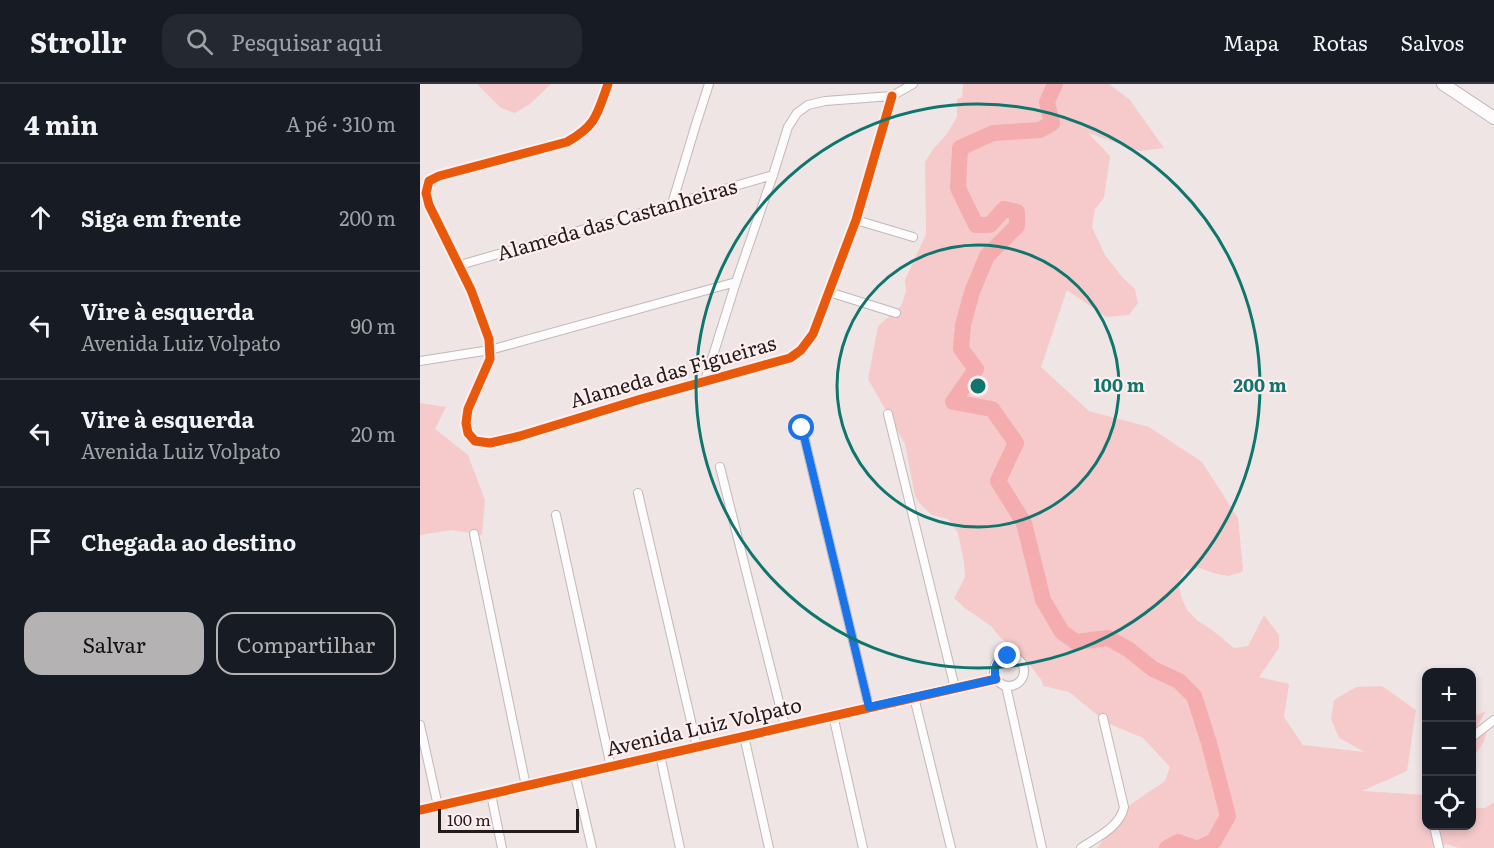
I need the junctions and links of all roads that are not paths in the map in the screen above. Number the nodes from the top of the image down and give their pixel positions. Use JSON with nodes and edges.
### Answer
{"nodes":[{"id":1,"x":608,"y":84,"type":"edge"},
{"id":2,"x":709,"y":84,"type":"edge"},
{"id":3,"x":913,"y":84,"type":"edge"},
{"id":4,"x":1443,"y":84,"type":"edge"},
{"id":5,"x":892,"y":96,"type":"junction"},
{"id":6,"x":1494,"y":118,"type":"edge"},
{"id":7,"x":773,"y":175,"type":"junction"},
{"id":8,"x":672,"y":204,"type":"junction"},
{"id":9,"x":856,"y":220,"type":"junction"},
{"id":10,"x":913,"y":237,"type":"dead end"},
{"id":11,"x":460,"y":265,"type":"junction"},
{"id":12,"x":736,"y":282,"type":"junction"},
{"id":13,"x":829,"y":292,"type":"junction"},
{"id":14,"x":896,"y":313,"type":"dead end"},
{"id":15,"x":490,"y":350,"type":"junction"},
{"id":16,"x":420,"y":361,"type":"edge"},
{"id":17,"x":705,"y":381,"type":"junction"},
{"id":18,"x":888,"y":414,"type":"dead end"},
{"id":19,"x":802,"y":428,"type":"dead end"},
{"id":20,"x":720,"y":467,"type":"dead end"},
{"id":21,"x":638,"y":493,"type":"dead end"},
{"id":22,"x":556,"y":515,"type":"dead end"},
{"id":23,"x":474,"y":534,"type":"dead end"},
{"id":24,"x":996,"y":679,"type":"junction"},
{"id":25,"x":1006,"y":686,"type":"junction"},
{"id":26,"x":955,"y":688,"type":"junction"},
{"id":27,"x":914,"y":697,"type":"junction"},
{"id":28,"x":869,"y":707,"type":"junction"},
{"id":29,"x":833,"y":716,"type":"junction"},
{"id":30,"x":1103,"y":718,"type":"dead end"},
{"id":31,"x":1494,"y":720,"type":"edge"},
{"id":32,"x":420,"y":725,"type":"edge"},
{"id":33,"x":785,"y":726,"type":"junction"},
{"id":34,"x":1476,"y":734,"type":"edge"},
{"id":35,"x":744,"y":736,"type":"junction"},
{"id":36,"x":697,"y":747,"type":"junction"},
{"id":37,"x":660,"y":755,"type":"junction"},
{"id":38,"x":611,"y":767,"type":"junction"},
{"id":39,"x":575,"y":775,"type":"junction"},
{"id":40,"x":526,"y":786,"type":"junction"},
{"id":41,"x":490,"y":794,"type":"junction"},
{"id":42,"x":438,"y":806,"type":"junction"},
{"id":43,"x":420,"y":810,"type":"edge"},
{"id":44,"x":1435,"y":830,"type":"edge"},
{"id":45,"x":502,"y":848,"type":"edge"},
{"id":46,"x":592,"y":848,"type":"edge"},
{"id":47,"x":680,"y":848,"type":"edge"},
{"id":48,"x":770,"y":848,"type":"edge"},
{"id":49,"x":863,"y":848,"type":"edge"},
{"id":50,"x":951,"y":848,"type":"edge"},
{"id":51,"x":1042,"y":848,"type":"edge"},
{"id":52,"x":1081,"y":848,"type":"edge"},
{"id":53,"x":1439,"y":848,"type":"edge"}],
"edges":[{"from":1,"to":11,"type":"street"},
{"from":2,"to":8,"type":"street"},
{"from":3,"to":5,"type":"street"},
{"from":4,"to":6,"type":"main road"},
{"from":5,"to":7,"type":"street"},
{"from":5,"to":9,"type":"street","name":"Alameda das Figueiras"},
{"from":7,"to":8,"type":"street","name":"Alameda das Castanheiras"},
{"from":7,"to":12,"type":"street"},
{"from":8,"to":11,"type":"street","name":"Alameda das Castanheiras"},
{"from":9,"to":10,"type":"street"},
{"from":9,"to":13,"type":"street","name":"Alameda das Figueiras"},
{"from":11,"to":15,"type":"street"},
{"from":12,"to":15,"type":"street"},
{"from":12,"to":17,"type":"street"},
{"from":13,"to":14,"type":"street"},
{"from":13,"to":17,"type":"street","name":"Alameda das Figueiras"},
{"from":15,"to":16,"type":"street"},
{"from":15,"to":17,"type":"street","name":"Alameda das Figueiras"},
{"from":18,"to":26,"type":"street"},
{"from":19,"to":28,"type":"street"},
{"from":20,"to":33,"type":"street"},
{"from":21,"to":36,"type":"street"},
{"from":22,"to":38,"type":"street"},
{"from":23,"to":40,"type":"street"},
{"from":24,"to":25,"type":"street"},
{"from":24,"to":25,"type":"street"},
{"from":24,"to":26,"type":"street","name":"Avenida Luiz Volpato"},
{"from":25,"to":51,"type":"street"},
{"from":26,"to":27,"type":"street","name":"Avenida Luiz Volpato"},
{"from":27,"to":28,"type":"street","name":"Avenida Luiz Volpato"},
{"from":27,"to":50,"type":"street"},
{"from":28,"to":29,"type":"street","name":"Avenida Luiz Volpato"},
{"from":29,"to":33,"type":"street","name":"Avenida Luiz Volpato"},
{"from":29,"to":49,"type":"street"},
{"from":30,"to":52,"type":"street"},
{"from":31,"to":34,"type":"street"},
{"from":32,"to":42,"type":"street"},
{"from":33,"to":35,"type":"street","name":"Avenida Luiz Volpato"},
{"from":35,"to":36,"type":"street","name":"Avenida Luiz Volpato"},
{"from":35,"to":48,"type":"street"},
{"from":36,"to":37,"type":"street","name":"Avenida Luiz Volpato"},
{"from":37,"to":38,"type":"street","name":"Avenida Luiz Volpato"},
{"from":37,"to":47,"type":"street"},
{"from":38,"to":39,"type":"street","name":"Avenida Luiz Volpato"},
{"from":39,"to":40,"type":"street","name":"Avenida Luiz Volpato"},
{"from":39,"to":46,"type":"street"},
{"from":40,"to":41,"type":"street","name":"Avenida Luiz Volpato"},
{"from":41,"to":42,"type":"street","name":"Avenida Luiz Volpato"},
{"from":41,"to":45,"type":"street"},
{"from":42,"to":43,"type":"street","name":"Avenida Luiz Volpato"},
{"from":44,"to":53,"type":"street"}]}
